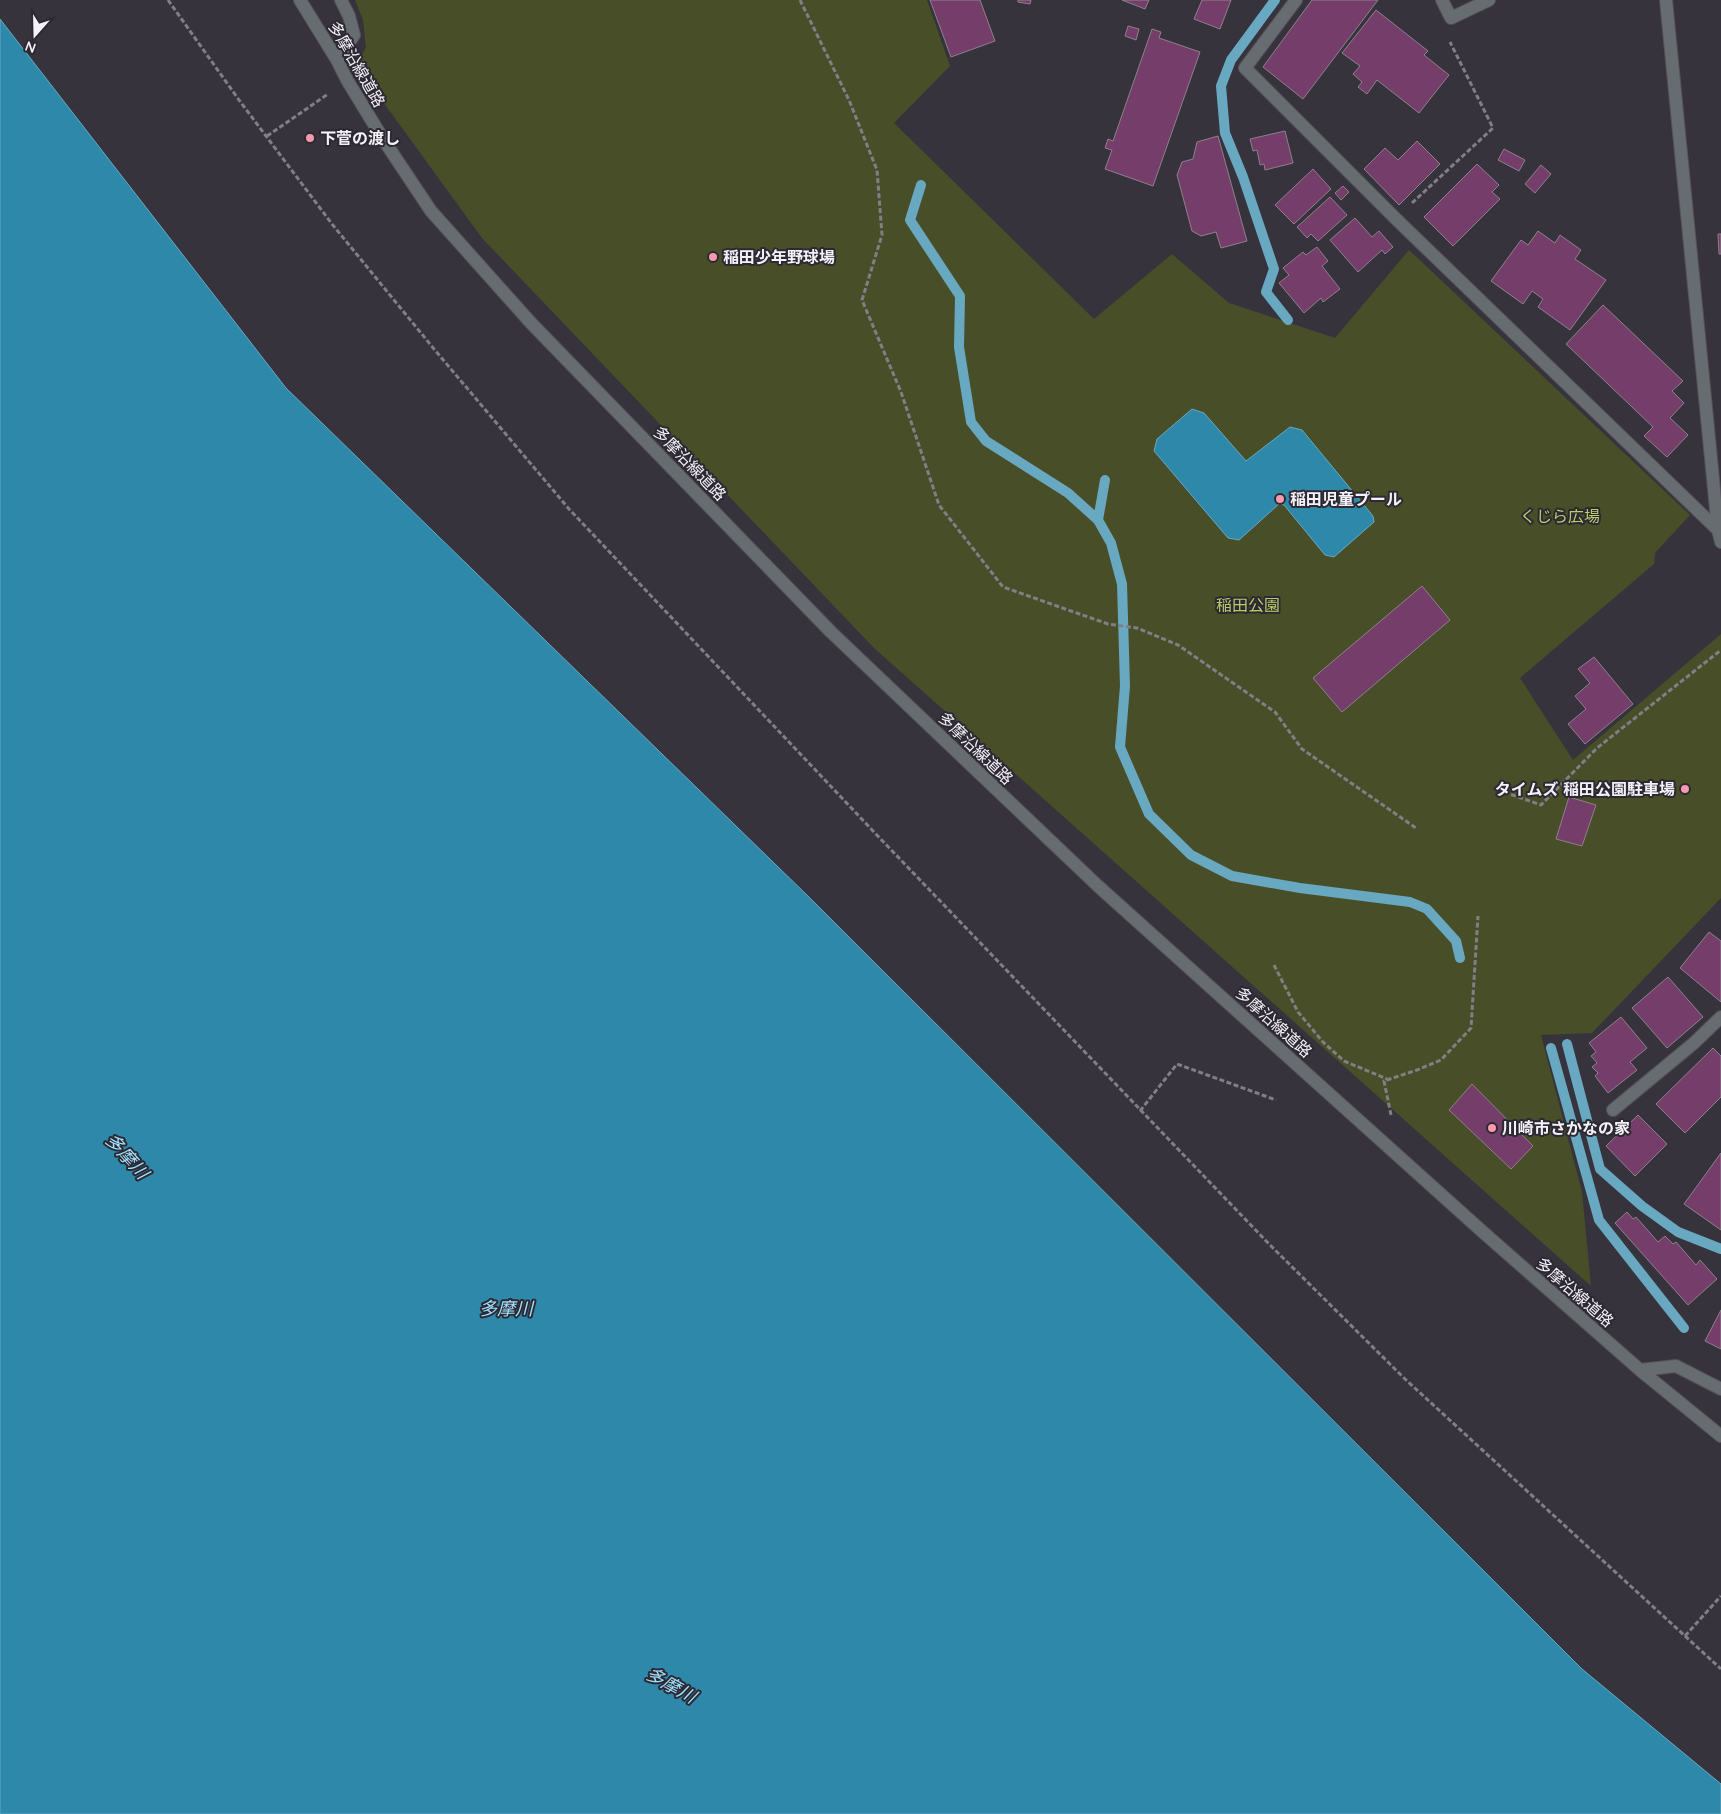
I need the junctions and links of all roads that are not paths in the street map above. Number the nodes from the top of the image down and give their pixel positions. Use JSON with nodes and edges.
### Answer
{"nodes":[{"id":1,"x":300,"y":0,"type":"edge"},
{"id":2,"x":341,"y":0,"type":"edge"},
{"id":3,"x":1296,"y":0,"type":"edge"},
{"id":4,"x":1442,"y":0,"type":"edge"},
{"id":5,"x":1489,"y":0,"type":"edge"},
{"id":6,"x":1666,"y":0,"type":"edge"},
{"id":7,"x":337,"y":60,"type":"junction"},
{"id":8,"x":1719,"y":536,"type":"edge"},
{"id":9,"x":1721,"y":1016,"type":"edge"},
{"id":10,"x":1613,"y":1110,"type":"dead end"},
{"id":11,"x":1640,"y":1370,"type":"junction"},
{"id":12,"x":1721,"y":1389,"type":"edge"},
{"id":13,"x":1721,"y":1436,"type":"edge"}],
"edges":[{"from":1,"to":7,"type":"street","name":"多摩沿線道路"},
{"from":2,"to":7,"type":"street"},
{"from":3,"to":8,"type":"street"},
{"from":4,"to":5,"type":"street"},
{"from":6,"to":8,"type":"street"},
{"from":7,"to":11,"type":"street","name":"多摩沿線道路"},
{"from":9,"to":10,"type":"street"},
{"from":11,"to":12,"type":"street"},
{"from":11,"to":13,"type":"street","name":"多摩沿線道路"}]}
